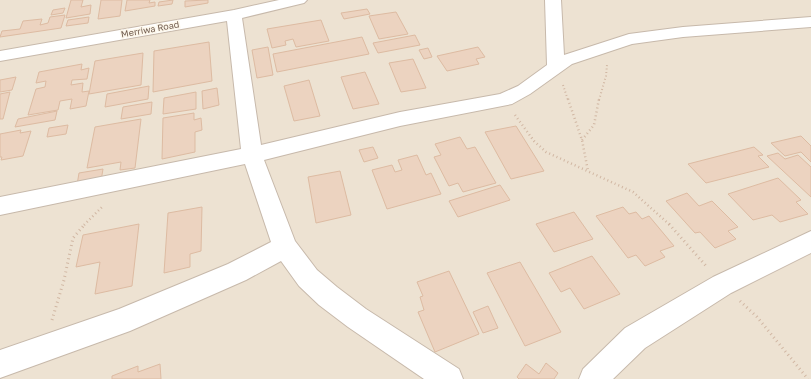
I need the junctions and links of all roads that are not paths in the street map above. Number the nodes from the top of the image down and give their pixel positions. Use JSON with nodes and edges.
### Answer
{"nodes":[{"id":1,"x":299,"y":0,"type":"edge"},
{"id":2,"x":554,"y":0,"type":"edge"},
{"id":3,"x":244,"y":8,"type":"edge"},
{"id":4,"x":811,"y":22,"type":"edge"},
{"id":5,"x":0,"y":56,"type":"edge"},
{"id":6,"x":556,"y":66,"type":"junction"},
{"id":7,"x":252,"y":154,"type":"junction"},
{"id":8,"x":0,"y":206,"type":"edge"},
{"id":9,"x":811,"y":241,"type":"edge"},
{"id":10,"x":284,"y":247,"type":"junction"},
{"id":11,"x":0,"y":364,"type":"edge"},
{"id":12,"x":449,"y":379,"type":"edge"},
{"id":13,"x":593,"y":379,"type":"edge"}],
"edges":[{"from":1,"to":3,"type":"street","name":"Merriwa Road"},
{"from":2,"to":6,"type":"street"},
{"from":3,"to":5,"type":"street","name":"Merriwa Road"},
{"from":3,"to":7,"type":"street"},
{"from":4,"to":6,"type":"street"},
{"from":6,"to":7,"type":"street"},
{"from":7,"to":8,"type":"street"},
{"from":7,"to":10,"type":"street"},
{"from":9,"to":13,"type":"street"},
{"from":10,"to":11,"type":"street"},
{"from":10,"to":12,"type":"street"}]}
